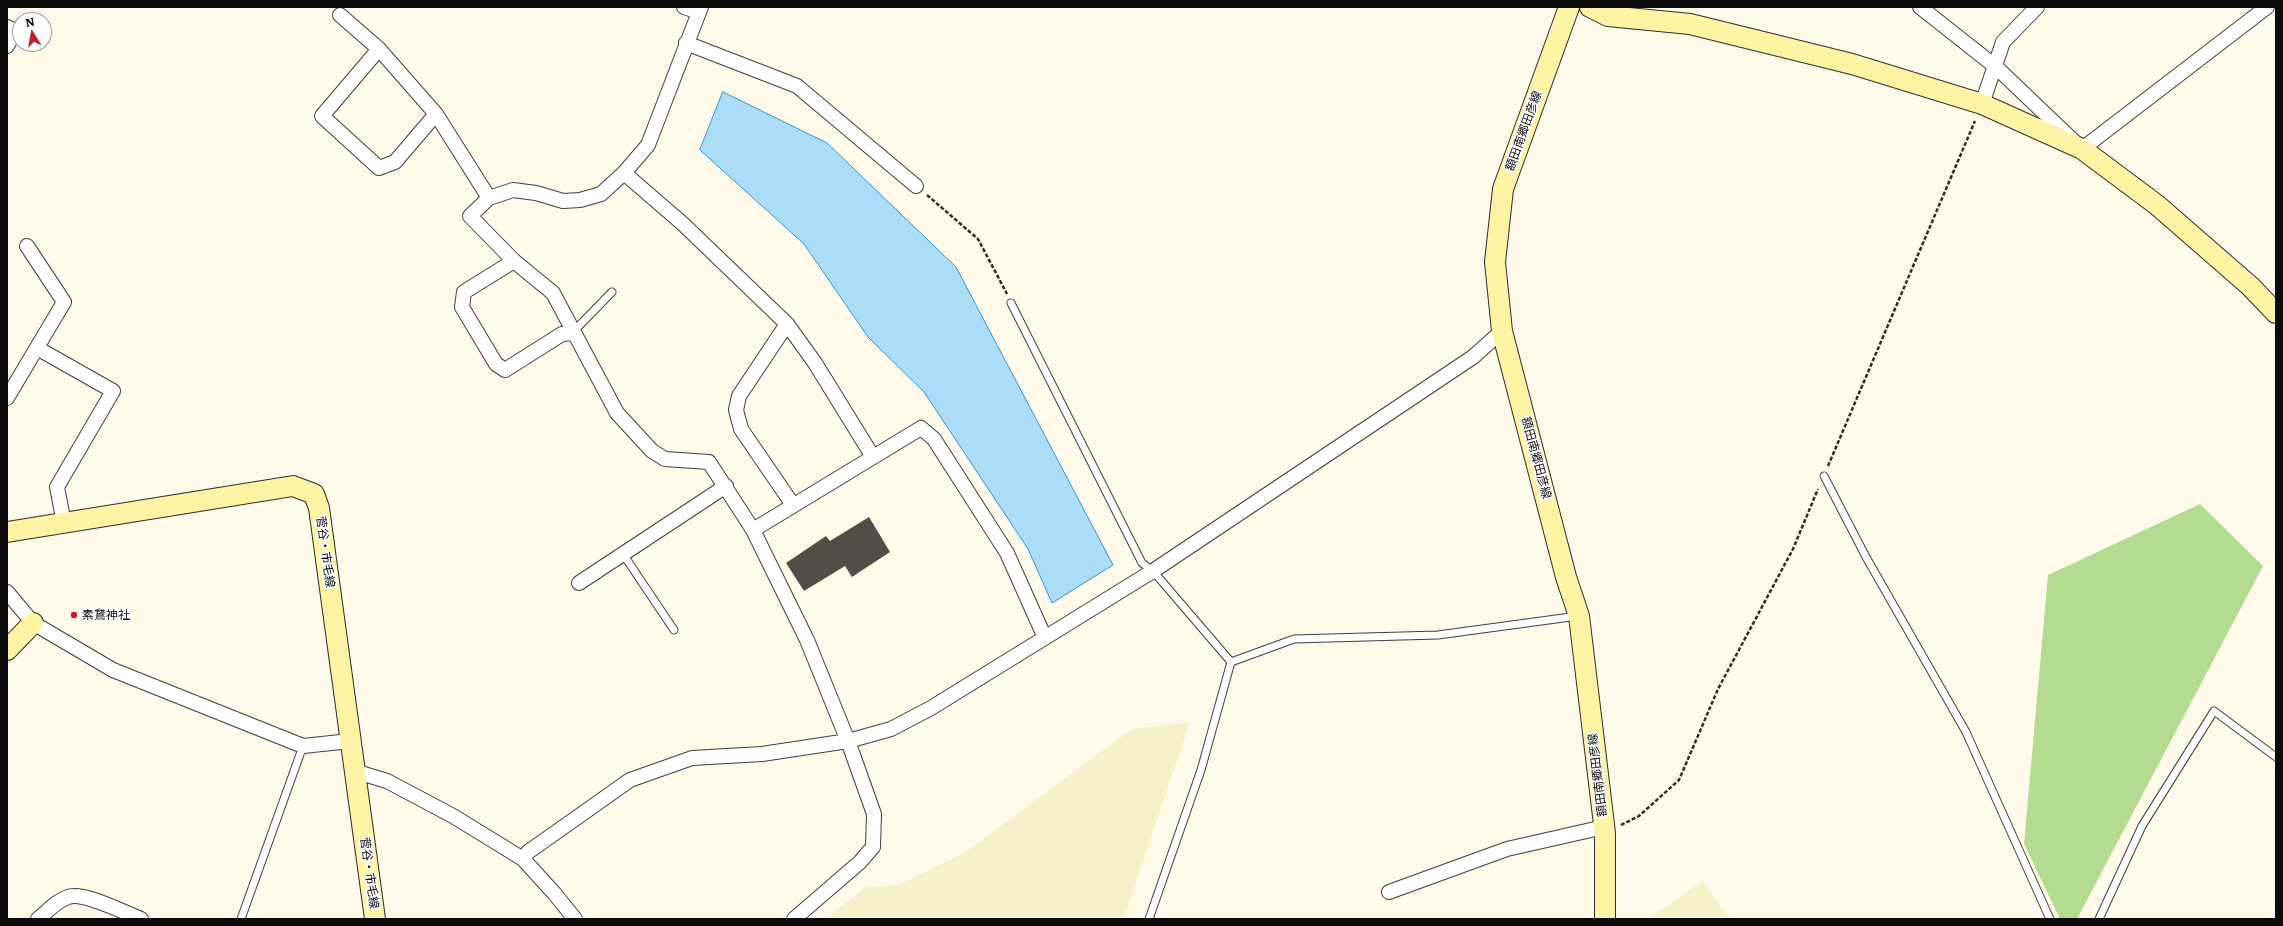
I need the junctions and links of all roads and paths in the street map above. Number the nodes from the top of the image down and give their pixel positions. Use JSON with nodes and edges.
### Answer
{"nodes":[{"id":1,"x":684,"y":7,"type":"edge"},
{"id":2,"x":1569,"y":7,"type":"edge"},
{"id":3,"x":1590,"y":7,"type":"edge"},
{"id":4,"x":1920,"y":7,"type":"edge"},
{"id":5,"x":2036,"y":7,"type":"edge"},
{"id":6,"x":2267,"y":7,"type":"edge"},
{"id":7,"x":700,"y":10,"type":"edge"},
{"id":8,"x":340,"y":14,"type":"dead end"},
{"id":9,"x":7,"y":27,"type":"edge"},
{"id":10,"x":686,"y":43,"type":"junction"},
{"id":11,"x":7,"y":46,"type":"edge"},
{"id":12,"x":379,"y":49,"type":"junction"},
{"id":13,"x":1996,"y":67,"type":"junction"},
{"id":14,"x":1982,"y":104,"type":"junction"},
{"id":15,"x":436,"y":114,"type":"junction"},
{"id":16,"x":2082,"y":148,"type":"junction"},
{"id":17,"x":624,"y":173,"type":"junction"},
{"id":18,"x":916,"y":186,"type":"joint"},
{"id":19,"x":489,"y":198,"type":"junction"},
{"id":20,"x":27,"y":246,"type":"dead end"},
{"id":21,"x":514,"y":261,"type":"junction"},
{"id":22,"x":612,"y":292,"type":"dead end"},
{"id":23,"x":1011,"y":303,"type":"joint"},
{"id":24,"x":2276,"y":313,"type":"edge"},
{"id":25,"x":787,"y":324,"type":"junction"},
{"id":26,"x":1502,"y":331,"type":"junction"},
{"id":27,"x":573,"y":332,"type":"junction"},
{"id":28,"x":36,"y":348,"type":"junction"},
{"id":29,"x":7,"y":398,"type":"edge"},
{"id":30,"x":873,"y":457,"type":"junction"},
{"id":31,"x":1824,"y":476,"type":"junction"},
{"id":32,"x":726,"y":486,"type":"junction"},
{"id":33,"x":793,"y":505,"type":"junction"},
{"id":34,"x":64,"y":523,"type":"junction"},
{"id":35,"x":753,"y":530,"type":"junction"},
{"id":36,"x":7,"y":532,"type":"edge"},
{"id":37,"x":623,"y":554,"type":"junction"},
{"id":38,"x":1153,"y":571,"type":"junction"},
{"id":39,"x":579,"y":582,"type":"dead end"},
{"id":40,"x":7,"y":592,"type":"edge"},
{"id":41,"x":1579,"y":616,"type":"junction"},
{"id":42,"x":33,"y":623,"type":"junction"},
{"id":43,"x":674,"y":630,"type":"dead end"},
{"id":44,"x":1045,"y":638,"type":"junction"},
{"id":45,"x":7,"y":650,"type":"edge"},
{"id":46,"x":1231,"y":662,"type":"junction"},
{"id":47,"x":350,"y":741,"type":"junction"},
{"id":48,"x":848,"y":741,"type":"junction"},
{"id":49,"x":303,"y":746,"type":"junction"},
{"id":50,"x":2276,"y":757,"type":"edge"},
{"id":51,"x":354,"y":771,"type":"junction"},
{"id":52,"x":1604,"y":830,"type":"junction"},
{"id":53,"x":523,"y":859,"type":"junction"},
{"id":54,"x":1389,"y":892,"type":"dead end"},
{"id":55,"x":38,"y":919,"type":"edge"},
{"id":56,"x":141,"y":919,"type":"edge"},
{"id":57,"x":241,"y":919,"type":"edge"},
{"id":58,"x":375,"y":919,"type":"edge"},
{"id":59,"x":575,"y":919,"type":"edge"},
{"id":60,"x":794,"y":919,"type":"edge"},
{"id":61,"x":1149,"y":919,"type":"edge"},
{"id":62,"x":1605,"y":919,"type":"edge"},
{"id":63,"x":2050,"y":919,"type":"edge"},
{"id":64,"x":2100,"y":919,"type":"edge"}],
"edges":[{"from":1,"to":7,"type":"street"},
{"from":2,"to":26,"type":"street","name":"額田南郷田彦線"},
{"from":3,"to":14,"type":"street"},
{"from":4,"to":13,"type":"street"},
{"from":5,"to":13,"type":"street"},
{"from":6,"to":16,"type":"street"},
{"from":7,"to":10,"type":"street"},
{"from":8,"to":12,"type":"street"},
{"from":9,"to":11,"type":"street"},
{"from":10,"to":17,"type":"street"},
{"from":10,"to":18,"type":"street"},
{"from":12,"to":15,"type":"street"},
{"from":12,"to":15,"type":"street"},
{"from":13,"to":14,"type":"street"},
{"from":13,"to":16,"type":"street"},
{"from":14,"to":16,"type":"street"},
{"from":14,"to":31,"type":"path"},
{"from":15,"to":19,"type":"street"},
{"from":16,"to":24,"type":"street"},
{"from":17,"to":19,"type":"street"},
{"from":17,"to":25,"type":"street"},
{"from":18,"to":23,"type":"path"},
{"from":19,"to":21,"type":"street"},
{"from":20,"to":28,"type":"street"},
{"from":21,"to":27,"type":"street"},
{"from":21,"to":27,"type":"street"},
{"from":22,"to":27,"type":"lane"},
{"from":23,"to":38,"type":"lane"},
{"from":25,"to":30,"type":"street"},
{"from":25,"to":33,"type":"street"},
{"from":26,"to":38,"type":"street"},
{"from":26,"to":41,"type":"street","name":"額田南郷田彦線"},
{"from":27,"to":32,"type":"street"},
{"from":28,"to":29,"type":"street"},
{"from":28,"to":34,"type":"street"},
{"from":30,"to":33,"type":"street"},
{"from":30,"to":44,"type":"street"},
{"from":31,"to":52,"type":"path"},
{"from":31,"to":63,"type":"lane"},
{"from":32,"to":35,"type":"street"},
{"from":32,"to":37,"type":"street"},
{"from":33,"to":35,"type":"street"},
{"from":34,"to":36,"type":"street","name":"菅谷・市毛線"},
{"from":34,"to":47,"type":"street","name":"菅谷・市毛線"},
{"from":35,"to":48,"type":"street"},
{"from":37,"to":39,"type":"street"},
{"from":37,"to":43,"type":"lane"},
{"from":38,"to":44,"type":"street"},
{"from":38,"to":46,"type":"lane"},
{"from":40,"to":42,"type":"street"},
{"from":41,"to":46,"type":"lane"},
{"from":41,"to":52,"type":"street","name":"額田南郷田彦線"},
{"from":42,"to":45,"type":"street"},
{"from":42,"to":49,"type":"street"},
{"from":44,"to":48,"type":"street"},
{"from":46,"to":61,"type":"lane"},
{"from":47,"to":49,"type":"street"},
{"from":47,"to":51,"type":"street","name":"菅谷・市毛線"},
{"from":48,"to":53,"type":"street"},
{"from":48,"to":60,"type":"street"},
{"from":49,"to":57,"type":"lane"},
{"from":50,"to":64,"type":"lane"},
{"from":51,"to":53,"type":"street"},
{"from":51,"to":58,"type":"street","name":"菅谷・市毛線"},
{"from":52,"to":54,"type":"street"},
{"from":52,"to":62,"type":"street","name":"額田南郷田彦線"},
{"from":53,"to":59,"type":"street"},
{"from":55,"to":56,"type":"street"}]}
